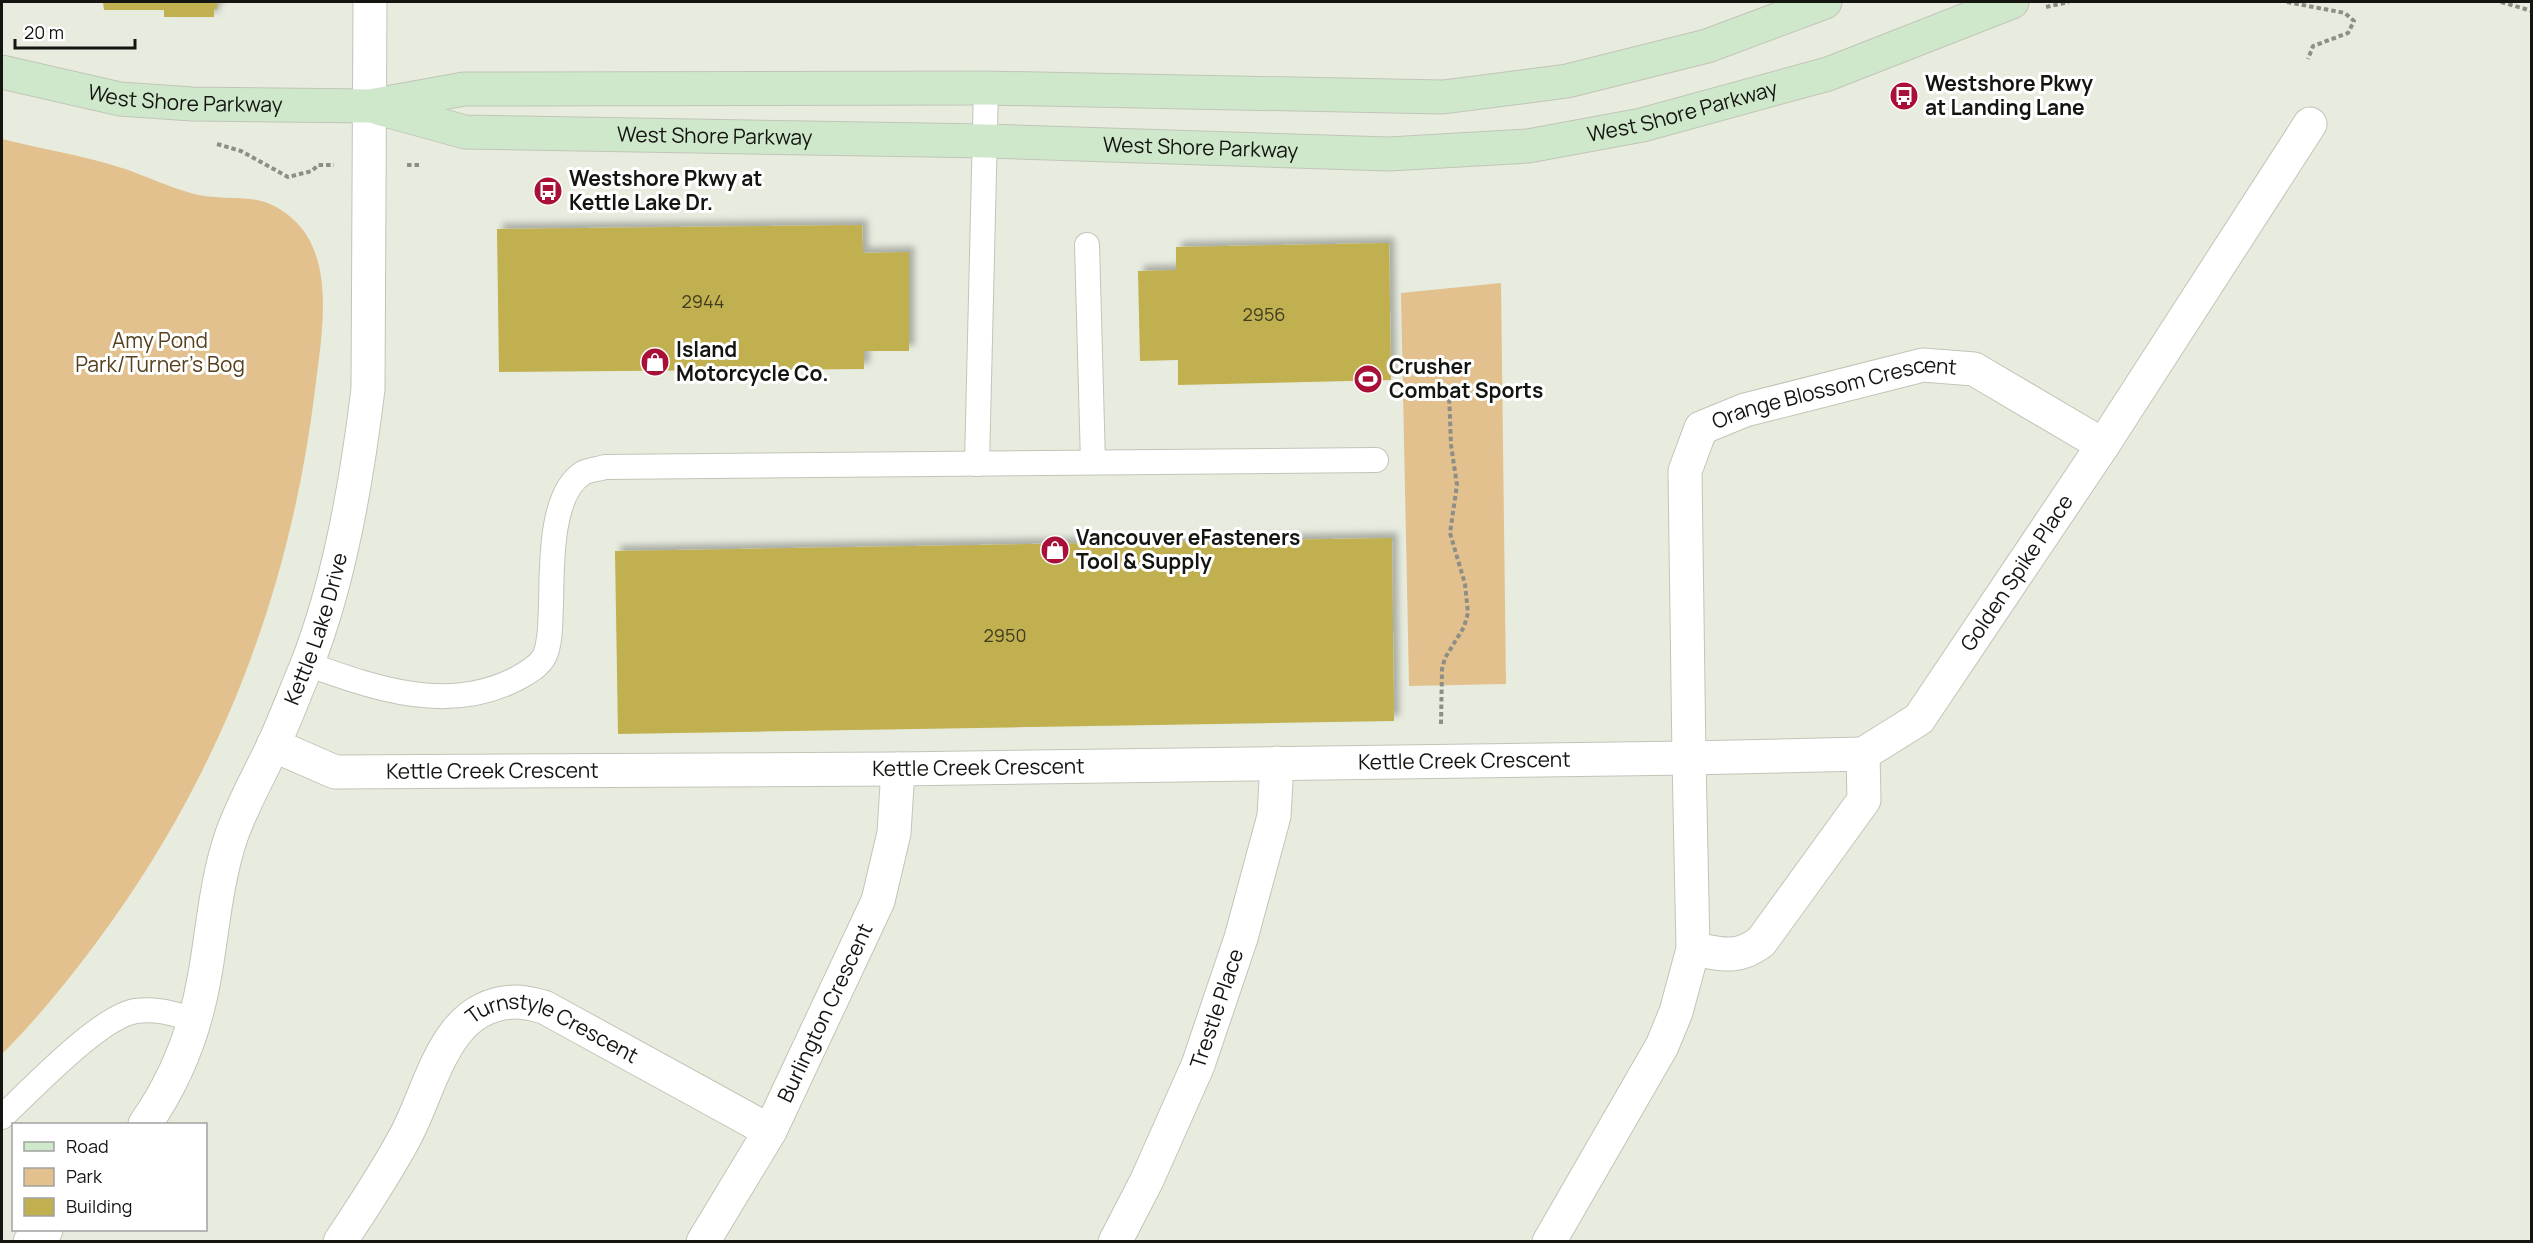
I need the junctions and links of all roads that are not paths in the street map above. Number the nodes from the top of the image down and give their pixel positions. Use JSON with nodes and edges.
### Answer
{"nodes":[{"id":1,"x":370,"y":2,"type":"edge"},
{"id":2,"x":1824,"y":2,"type":"edge"},
{"id":3,"x":2012,"y":2,"type":"edge"},
{"id":4,"x":2,"y":72,"type":"edge"},
{"id":5,"x":986,"y":88,"type":"junction"},
{"id":6,"x":370,"y":106,"type":"junction"},
{"id":7,"x":2310,"y":124,"type":"dead end"},
{"id":8,"x":986,"y":141,"type":"junction"},
{"id":9,"x":1087,"y":245,"type":"dead end"},
{"id":10,"x":2103,"y":445,"type":"junction"},
{"id":11,"x":1376,"y":460,"type":"dead end"},
{"id":12,"x":1093,"y":462,"type":"junction"},
{"id":13,"x":977,"y":464,"type":"junction"},
{"id":14,"x":307,"y":664,"type":"junction"},
{"id":15,"x":273,"y":745,"type":"junction"},
{"id":16,"x":1863,"y":754,"type":"junction"},
{"id":17,"x":1689,"y":758,"type":"junction"},
{"id":18,"x":1277,"y":763,"type":"junction"},
{"id":19,"x":898,"y":769,"type":"junction"},
{"id":20,"x":1693,"y":950,"type":"junction"},
{"id":21,"x":195,"y":1020,"type":"junction"},
{"id":22,"x":2,"y":1117,"type":"edge"},
{"id":23,"x":146,"y":1123,"type":"edge"},
{"id":24,"x":770,"y":1131,"type":"junction"},
{"id":25,"x":45,"y":1231,"type":"edge"},
{"id":26,"x":30,"y":1242,"type":"edge"},
{"id":27,"x":340,"y":1242,"type":"edge"},
{"id":28,"x":703,"y":1242,"type":"edge"},
{"id":29,"x":1115,"y":1242,"type":"edge"},
{"id":30,"x":1549,"y":1242,"type":"edge"}],
"edges":[{"from":1,"to":6,"type":"street","name":"Kettle Lake Drive"},
{"from":2,"to":5,"type":"main road","name":"West Shore Parkway"},
{"from":3,"to":8,"type":"main road","name":"West Shore Parkway"},
{"from":4,"to":6,"type":"main road","name":"West Shore Parkway"},
{"from":5,"to":6,"type":"main road","name":"West Shore Parkway"},
{"from":5,"to":8,"type":"lane"},
{"from":6,"to":8,"type":"main road","name":"West Shore Parkway"},
{"from":6,"to":14,"type":"street","name":"Kettle Lake Drive"},
{"from":7,"to":10,"type":"street","name":"Golden Spike Place"},
{"from":8,"to":13,"type":"lane"},
{"from":9,"to":12,"type":"lane"},
{"from":10,"to":16,"type":"street","name":"Golden Spike Place"},
{"from":10,"to":17,"type":"street","name":"Orange Blossom Crescent"},
{"from":11,"to":12,"type":"lane"},
{"from":12,"to":13,"type":"lane"},
{"from":13,"to":14,"type":"lane"},
{"from":14,"to":15,"type":"street","name":"Kettle Lake Drive"},
{"from":15,"to":19,"type":"street","name":"Kettle Creek Crescent"},
{"from":15,"to":21,"type":"street","name":"Kettle Lake Drive"},
{"from":16,"to":17,"type":"street","name":"Kettle Creek Crescent"},
{"from":16,"to":20,"type":"street"},
{"from":17,"to":18,"type":"street","name":"Kettle Creek Crescent"},
{"from":17,"to":20,"type":"street"},
{"from":18,"to":19,"type":"street","name":"Kettle Creek Crescent"},
{"from":18,"to":29,"type":"street","name":"Trestle Place"},
{"from":19,"to":24,"type":"street","name":"Burlington Crescent"},
{"from":20,"to":30,"type":"street"},
{"from":21,"to":22,"type":"lane"},
{"from":21,"to":23,"type":"street","name":"Kettle Lake Drive"},
{"from":24,"to":27,"type":"street","name":"Turnstyle Crescent"},
{"from":24,"to":28,"type":"street","name":"Burlington Crescent"},
{"from":25,"to":26,"type":"street"}]}
